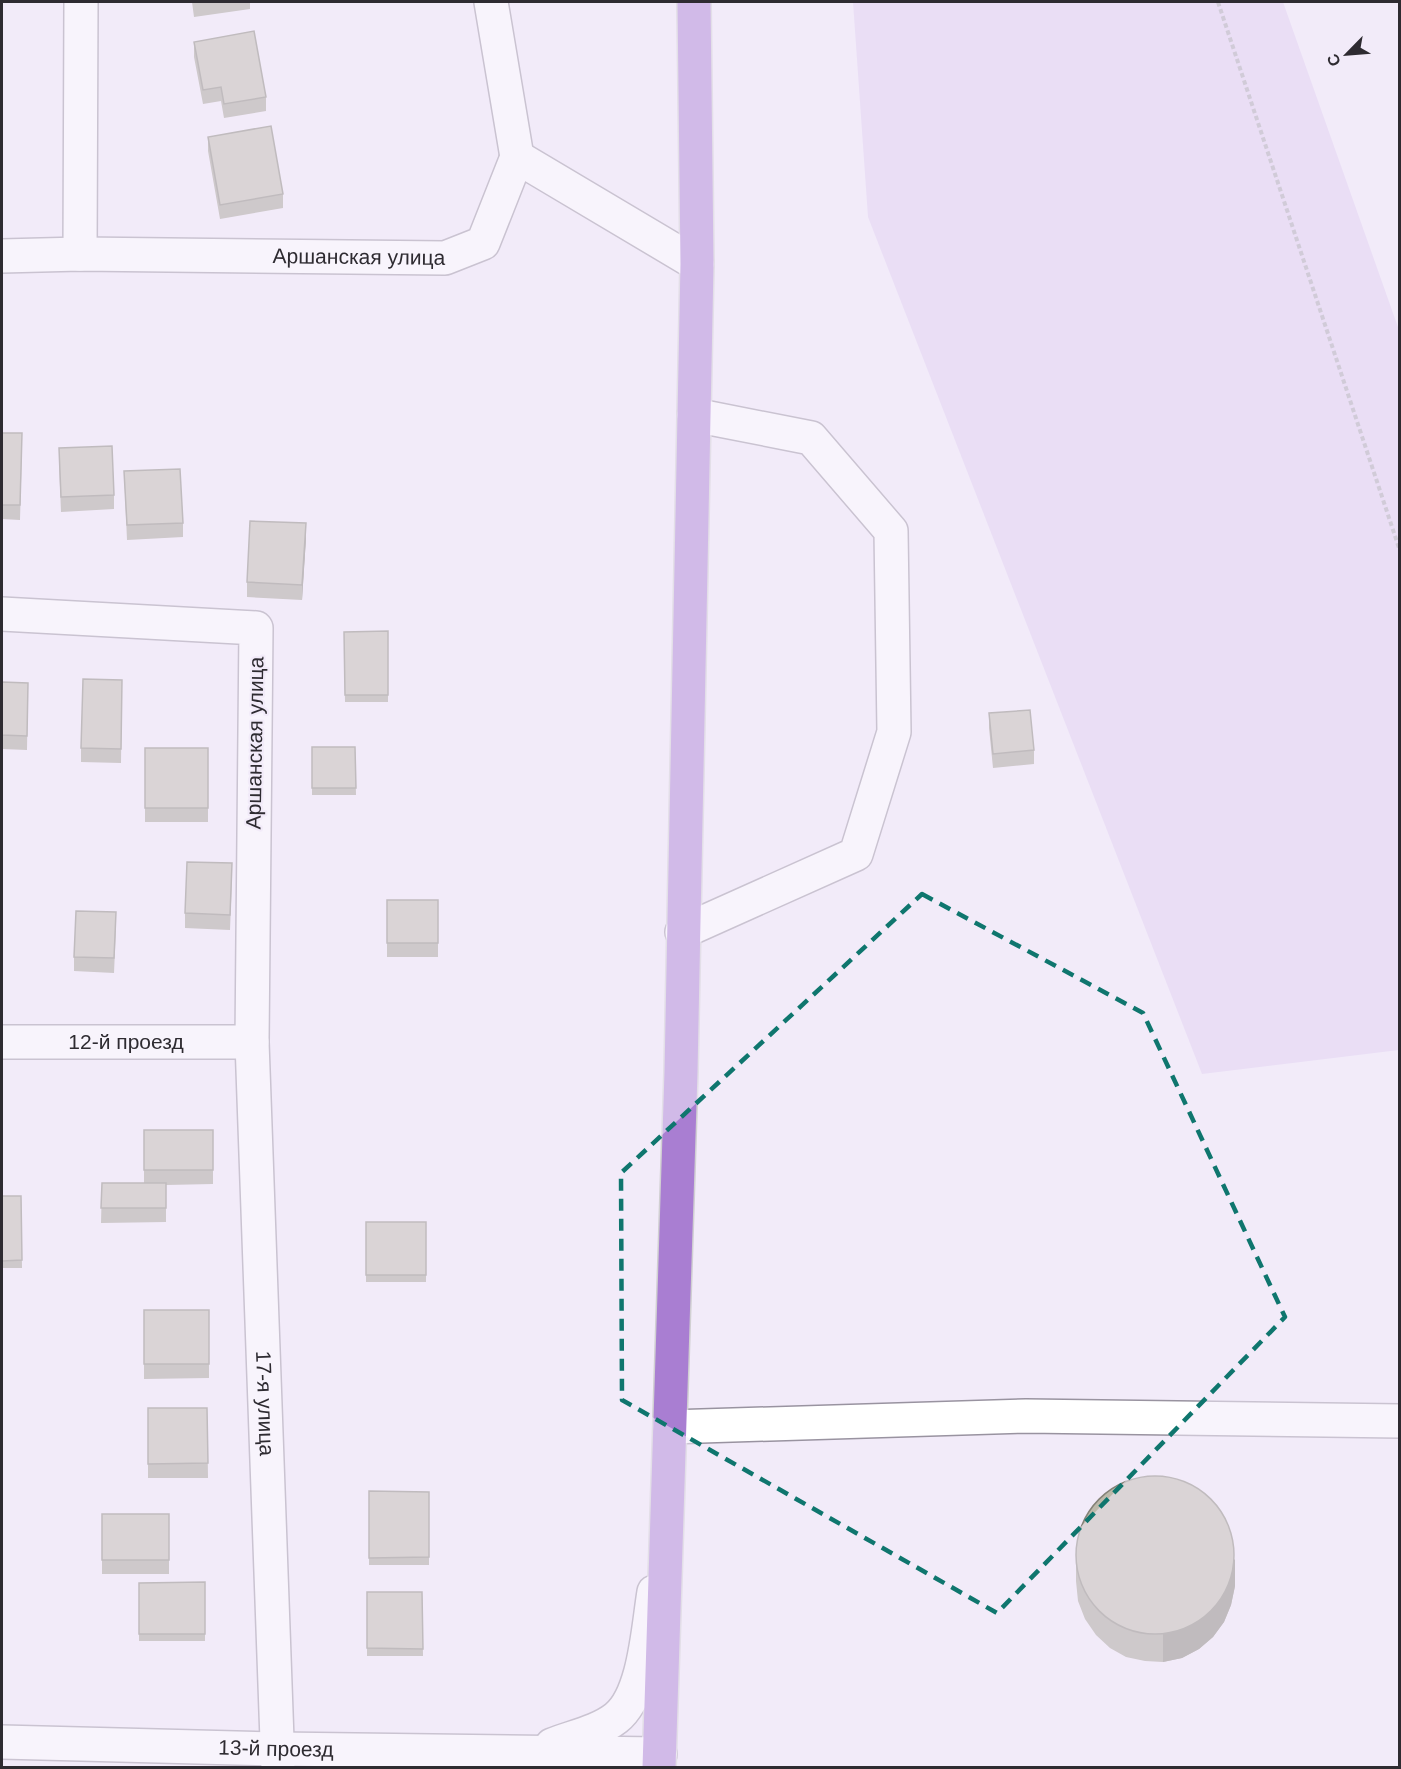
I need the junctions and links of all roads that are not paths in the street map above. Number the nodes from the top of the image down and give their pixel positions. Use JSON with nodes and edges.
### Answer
{"nodes":[{"id":1,"x":81,"y":2,"type":"edge"},
{"id":2,"x":491,"y":2,"type":"edge"},
{"id":3,"x":694,"y":2,"type":"edge"},
{"id":4,"x":517,"y":157,"type":"junction"},
{"id":5,"x":80,"y":254,"type":"junction"},
{"id":6,"x":2,"y":256,"type":"edge"},
{"id":7,"x":697,"y":264,"type":"junction"},
{"id":8,"x":694,"y":415,"type":"junction"},
{"id":9,"x":2,"y":614,"type":"edge"},
{"id":10,"x":682,"y":932,"type":"junction"},
{"id":11,"x":2,"y":1042,"type":"edge"},
{"id":12,"x":252,"y":1042,"type":"junction"},
{"id":13,"x":1400,"y":1421,"type":"edge"},
{"id":14,"x":670,"y":1427,"type":"junction"},
{"id":15,"x":669,"y":1508,"type":"junction"},
{"id":16,"x":2,"y":1742,"type":"edge"},
{"id":17,"x":535,"y":1751,"type":"junction"},
{"id":18,"x":278,"y":1758,"type":"edge"},
{"id":19,"x":659,"y":1761,"type":"edge"},
{"id":20,"x":578,"y":1767,"type":"edge"}],
"edges":[{"from":1,"to":5,"type":"street"},
{"from":2,"to":4,"type":"street"},
{"from":3,"to":7,"type":"highway"},
{"from":4,"to":5,"type":"street","name":"Аршанская улица"},
{"from":4,"to":7,"type":"street"},
{"from":5,"to":6,"type":"street","name":"Аршанская улица"},
{"from":7,"to":8,"type":"highway"},
{"from":8,"to":10,"type":"highway"},
{"from":8,"to":10,"type":"street"},
{"from":9,"to":12,"type":"street","name":"Аршанская улица"},
{"from":10,"to":14,"type":"highway"},
{"from":11,"to":12,"type":"street","name":"12-й проезд"},
{"from":12,"to":18,"type":"street","name":"17-я улица"},
{"from":13,"to":14,"type":"street"},
{"from":14,"to":15,"type":"highway"},
{"from":15,"to":17,"type":"street"},
{"from":15,"to":19,"type":"highway"},
{"from":16,"to":18,"type":"street","name":"13-й проезд"},
{"from":17,"to":18,"type":"street","name":"13-й проезд"},
{"from":17,"to":19,"type":"street","name":"13-й проезд"},
{"from":17,"to":20,"type":"street"}]}
